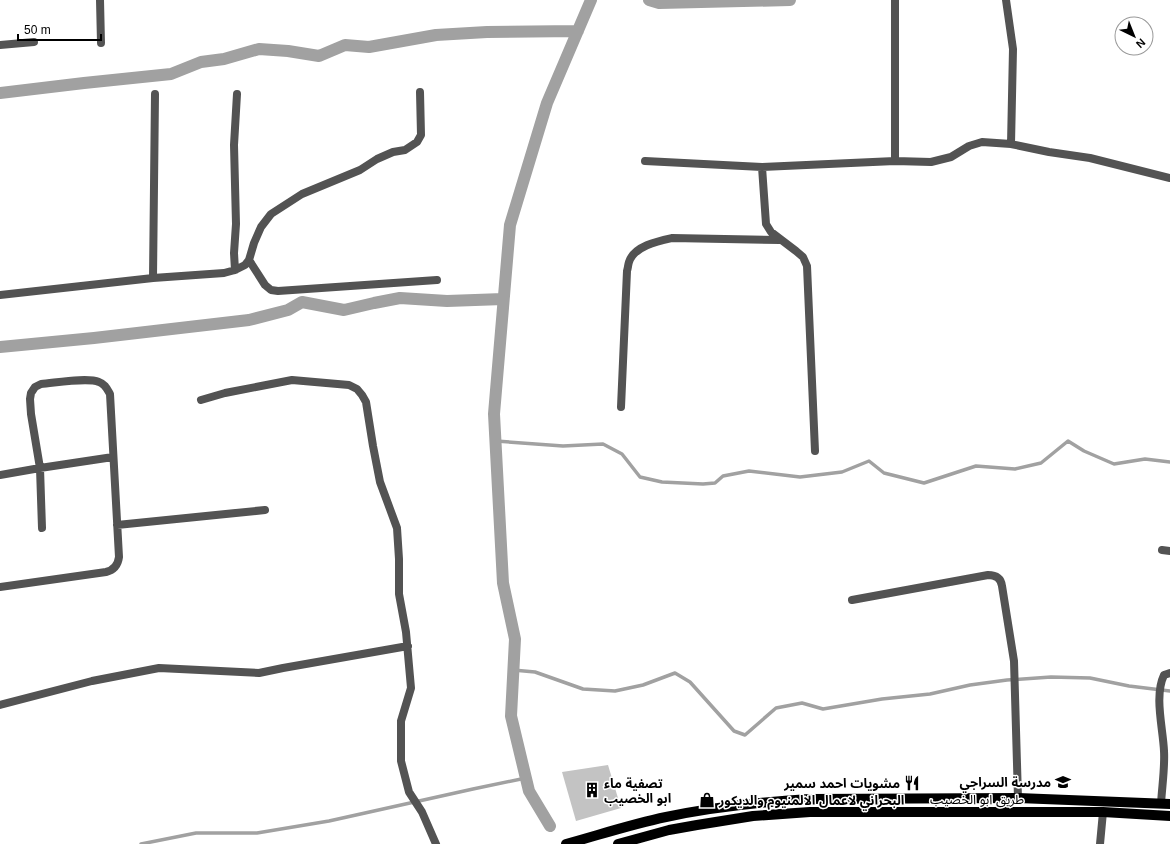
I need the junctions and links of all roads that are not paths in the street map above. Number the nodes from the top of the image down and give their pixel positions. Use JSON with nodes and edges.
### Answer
{"nodes":[{"id":1,"x":100,"y":0,"type":"edge"},
{"id":2,"x":895,"y":0,"type":"edge"},
{"id":3,"x":1006,"y":0,"type":"edge"},
{"id":4,"x":34,"y":42,"type":"dead end"},
{"id":5,"x":101,"y":43,"type":"dead end"},
{"id":6,"x":0,"y":45,"type":"edge"},
{"id":7,"x":420,"y":92,"type":"dead end"},
{"id":8,"x":155,"y":94,"type":"dead end"},
{"id":9,"x":237,"y":94,"type":"dead end"},
{"id":10,"x":1011,"y":144,"type":"junction"},
{"id":11,"x":646,"y":161,"type":"dead end"},
{"id":12,"x":895,"y":161,"type":"junction"},
{"id":13,"x":762,"y":167,"type":"junction"},
{"id":14,"x":1170,"y":178,"type":"edge"},
{"id":15,"x":780,"y":240,"type":"junction"},
{"id":16,"x":249,"y":260,"type":"junction"},
{"id":17,"x":235,"y":270,"type":"junction"},
{"id":18,"x":153,"y":278,"type":"junction"},
{"id":19,"x":438,"y":280,"type":"dead end"},
{"id":20,"x":0,"y":295,"type":"edge"},
{"id":21,"x":201,"y":400,"type":"dead end"},
{"id":22,"x":621,"y":407,"type":"dead end"},
{"id":23,"x":815,"y":451,"type":"dead end"},
{"id":24,"x":113,"y":457,"type":"junction"},
{"id":25,"x":40,"y":468,"type":"junction"},
{"id":26,"x":0,"y":475,"type":"edge"},
{"id":27,"x":265,"y":510,"type":"dead end"},
{"id":28,"x":117,"y":525,"type":"junction"},
{"id":29,"x":42,"y":528,"type":"dead end"},
{"id":30,"x":0,"y":587,"type":"edge"},
{"id":31,"x":852,"y":600,"type":"dead end"},
{"id":32,"x":408,"y":646,"type":"junction"},
{"id":33,"x":1170,"y":673,"type":"edge"},
{"id":34,"x":0,"y":705,"type":"edge"},
{"id":35,"x":1018,"y":798,"type":"junction"},
{"id":36,"x":1165,"y":804,"type":"edge"},
{"id":37,"x":1102,"y":812,"type":"junction"},
{"id":38,"x":1170,"y":816,"type":"edge"},
{"id":39,"x":436,"y":844,"type":"edge"},
{"id":40,"x":566,"y":844,"type":"edge"},
{"id":41,"x":618,"y":844,"type":"edge"},
{"id":42,"x":1100,"y":844,"type":"edge"}],
"edges":[{"from":1,"to":5,"type":"street"},
{"from":2,"to":12,"type":"street"},
{"from":3,"to":10,"type":"street"},
{"from":4,"to":6,"type":"street"},
{"from":7,"to":16,"type":"street"},
{"from":8,"to":18,"type":"street"},
{"from":9,"to":17,"type":"street"},
{"from":10,"to":12,"type":"street"},
{"from":10,"to":14,"type":"street"},
{"from":11,"to":13,"type":"street"},
{"from":12,"to":13,"type":"street"},
{"from":13,"to":15,"type":"street"},
{"from":15,"to":22,"type":"street"},
{"from":15,"to":23,"type":"street"},
{"from":16,"to":17,"type":"street"},
{"from":16,"to":19,"type":"street"},
{"from":17,"to":18,"type":"street"},
{"from":18,"to":20,"type":"street"},
{"from":21,"to":32,"type":"street"},
{"from":24,"to":25,"type":"street"},
{"from":24,"to":25,"type":"street"},
{"from":24,"to":28,"type":"street"},
{"from":25,"to":26,"type":"street"},
{"from":25,"to":29,"type":"street"},
{"from":27,"to":28,"type":"street"},
{"from":28,"to":30,"type":"street"},
{"from":31,"to":35,"type":"street"},
{"from":32,"to":34,"type":"street"},
{"from":32,"to":39,"type":"street"},
{"from":33,"to":36,"type":"street"},
{"from":35,"to":36,"type":"main road","name":"طريق ابو الخصيب"},
{"from":35,"to":40,"type":"main road","name":"طريق ابو الخصيب"},
{"from":37,"to":38,"type":"main road","name":"طريق ابو الخصيب"},
{"from":37,"to":41,"type":"main road","name":"طريق ابو الخصيب"},
{"from":37,"to":42,"type":"street"}]}
